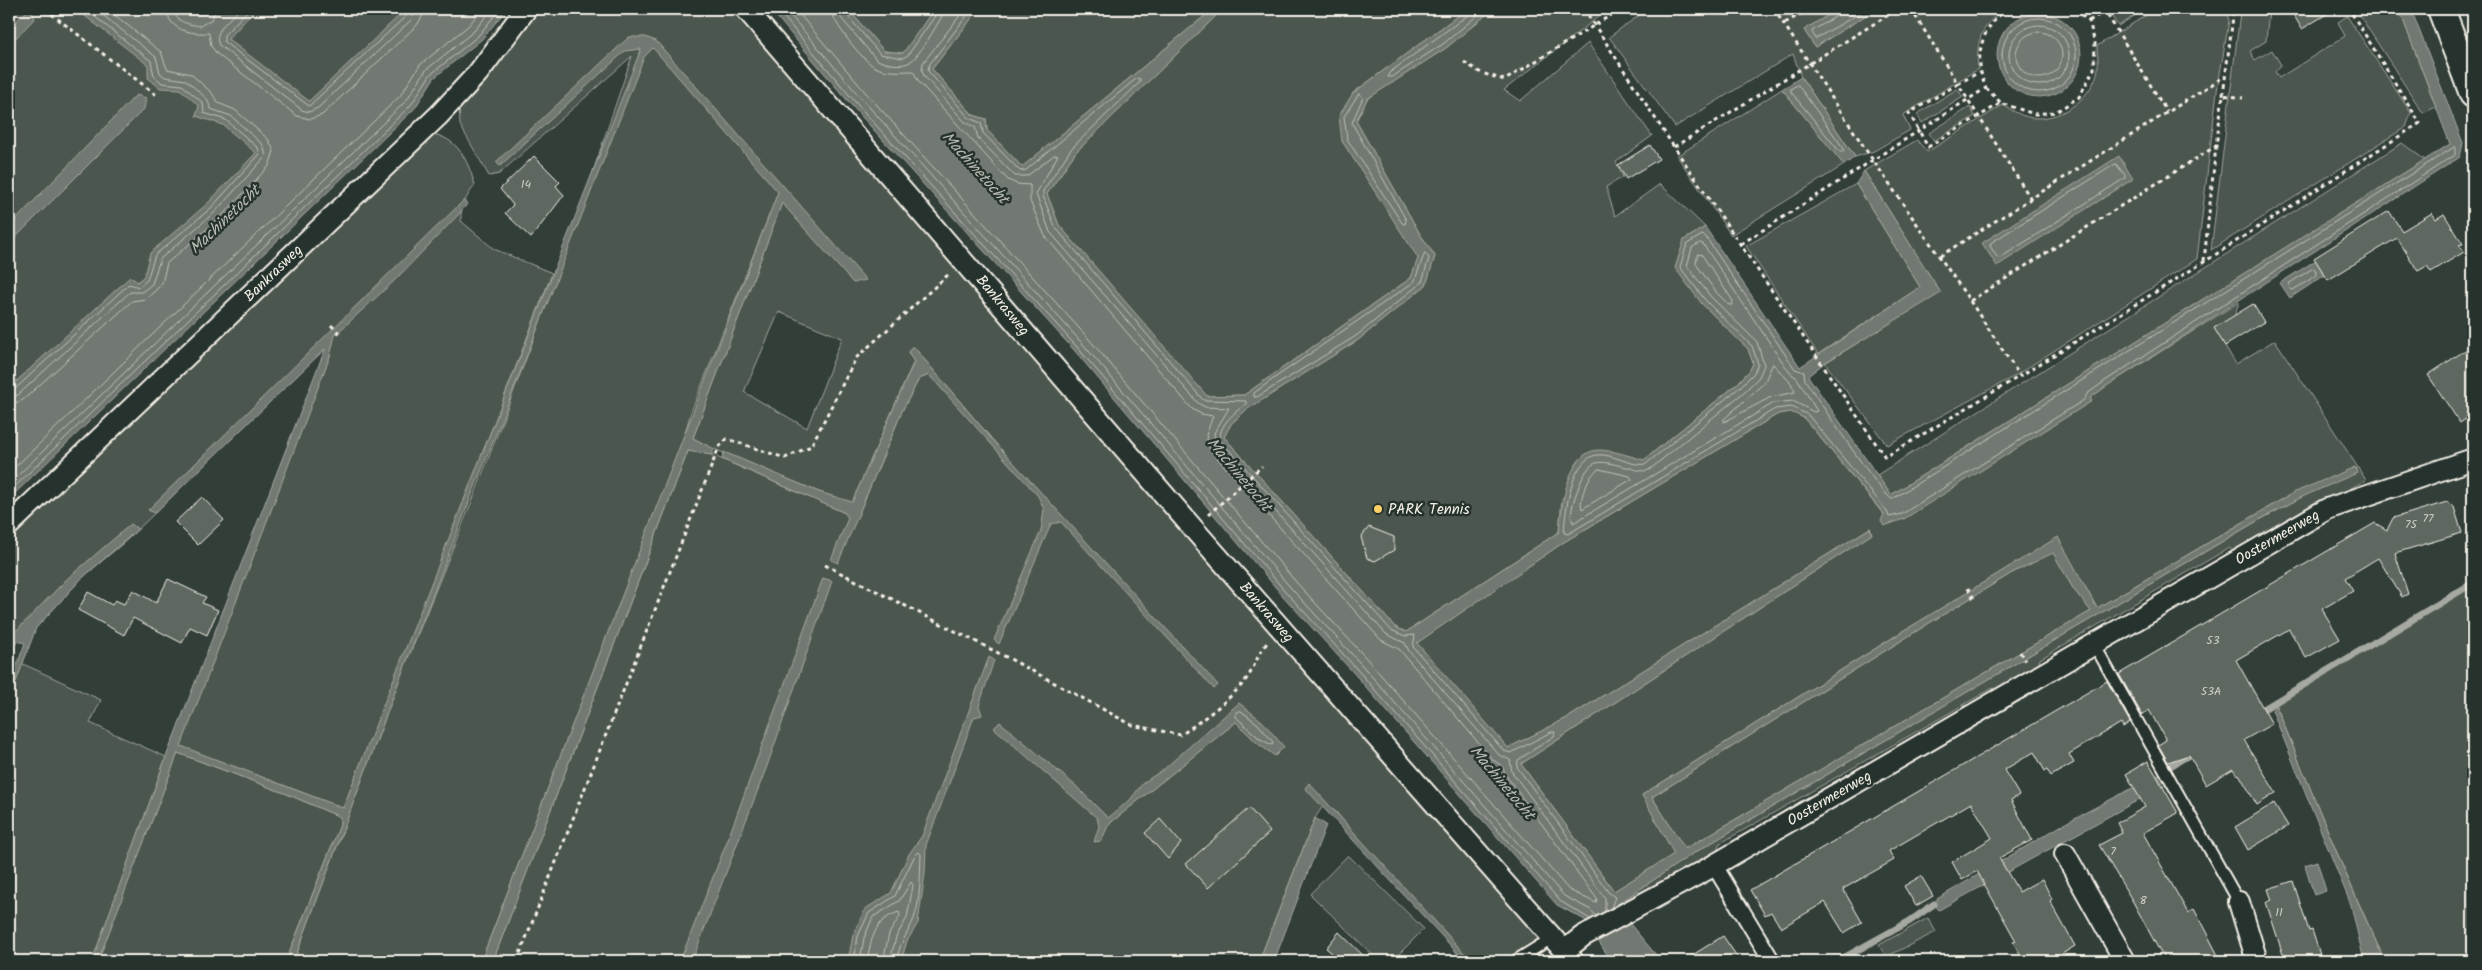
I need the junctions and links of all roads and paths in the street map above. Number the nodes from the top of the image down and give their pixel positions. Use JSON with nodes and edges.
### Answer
{"nodes":[{"id":1,"x":45,"y":9,"type":"edge"},
{"id":2,"x":526,"y":9,"type":"edge"},
{"id":3,"x":746,"y":9,"type":"edge"},
{"id":4,"x":1584,"y":9,"type":"edge"},
{"id":5,"x":1621,"y":9,"type":"edge"},
{"id":6,"x":1774,"y":9,"type":"edge"},
{"id":7,"x":1809,"y":9,"type":"edge"},
{"id":8,"x":1898,"y":9,"type":"edge"},
{"id":9,"x":1911,"y":9,"type":"edge"},
{"id":10,"x":2008,"y":9,"type":"edge"},
{"id":11,"x":2073,"y":9,"type":"edge"},
{"id":12,"x":2109,"y":9,"type":"edge"},
{"id":13,"x":2234,"y":9,"type":"edge"},
{"id":14,"x":2350,"y":9,"type":"edge"},
{"id":15,"x":2442,"y":9,"type":"edge"},
{"id":16,"x":2104,"y":10,"type":"edge"},
{"id":17,"x":2089,"y":21,"type":"junction"},
{"id":18,"x":1785,"y":23,"type":"junction"},
{"id":19,"x":1595,"y":25,"type":"junction"},
{"id":20,"x":1464,"y":62,"type":"dead end"},
{"id":21,"x":1811,"y":63,"type":"junction"},
{"id":22,"x":1979,"y":72,"type":"junction"},
{"id":23,"x":2225,"y":76,"type":"junction"},
{"id":24,"x":1958,"y":84,"type":"junction"},
{"id":25,"x":1986,"y":88,"type":"junction"},
{"id":26,"x":2473,"y":94,"type":"edge"},
{"id":27,"x":2223,"y":95,"type":"junction"},
{"id":28,"x":158,"y":97,"type":"dead end"},
{"id":29,"x":2243,"y":98,"type":"dead end"},
{"id":30,"x":1968,"y":100,"type":"junction"},
{"id":31,"x":2001,"y":103,"type":"junction"},
{"id":32,"x":2167,"y":112,"type":"junction"},
{"id":33,"x":1978,"y":117,"type":"junction"},
{"id":34,"x":1918,"y":131,"type":"junction"},
{"id":35,"x":2216,"y":146,"type":"junction"},
{"id":36,"x":1674,"y":147,"type":"junction"},
{"id":37,"x":1873,"y":160,"type":"junction"},
{"id":38,"x":2031,"y":199,"type":"junction"},
{"id":39,"x":1741,"y":244,"type":"junction"},
{"id":40,"x":1940,"y":256,"type":"junction"},
{"id":41,"x":964,"y":260,"type":"junction"},
{"id":42,"x":2204,"y":262,"type":"junction"},
{"id":43,"x":1970,"y":301,"type":"junction"},
{"id":44,"x":331,"y":325,"type":"dead end"},
{"id":45,"x":340,"y":334,"type":"dead end"},
{"id":46,"x":2020,"y":376,"type":"junction"},
{"id":47,"x":2473,"y":459,"type":"edge"},
{"id":48,"x":1262,"y":466,"type":"dead end"},
{"id":49,"x":1207,"y":516,"type":"dead end"},
{"id":50,"x":9,"y":525,"type":"edge"},
{"id":51,"x":825,"y":565,"type":"dead end"},
{"id":52,"x":1968,"y":588,"type":"dead end"},
{"id":53,"x":1974,"y":599,"type":"dead end"},
{"id":54,"x":1281,"y":628,"type":"junction"},
{"id":55,"x":2094,"y":644,"type":"junction"},
{"id":56,"x":2020,"y":652,"type":"dead end"},
{"id":57,"x":2025,"y":662,"type":"dead end"},
{"id":58,"x":2065,"y":854,"type":"dead end"},
{"id":59,"x":1714,"y":865,"type":"junction"},
{"id":60,"x":2239,"y":902,"type":"joint"},
{"id":61,"x":1563,"y":950,"type":"edge"},
{"id":62,"x":517,"y":961,"type":"edge"},
{"id":63,"x":1515,"y":961,"type":"edge"},
{"id":64,"x":1772,"y":961,"type":"edge"},
{"id":65,"x":2125,"y":961,"type":"edge"},
{"id":66,"x":2257,"y":961,"type":"edge"}],
"edges":[{"from":1,"to":28,"type":"path"},
{"from":2,"to":50,"type":"street","name":"Bankrasweg"},
{"from":3,"to":41,"type":"street","name":"Bankrasweg"},
{"from":4,"to":19,"type":"path"},
{"from":5,"to":19,"type":"path"},
{"from":6,"to":18,"type":"path"},
{"from":7,"to":18,"type":"path"},
{"from":8,"to":21,"type":"path"},
{"from":9,"to":24,"type":"path"},
{"from":10,"to":22,"type":"path"},
{"from":11,"to":17,"type":"path"},
{"from":12,"to":16,"type":"path"},
{"from":13,"to":23,"type":"path"},
{"from":14,"to":42,"type":"path"},
{"from":15,"to":26,"type":"street"},
{"from":16,"to":17,"type":"path"},
{"from":16,"to":32,"type":"path"},
{"from":17,"to":31,"type":"path"},
{"from":18,"to":21,"type":"path"},
{"from":19,"to":20,"type":"path"},
{"from":19,"to":36,"type":"path"},
{"from":21,"to":36,"type":"path"},
{"from":21,"to":37,"type":"path"},
{"from":22,"to":24,"type":"path"},
{"from":22,"to":25,"type":"path"},
{"from":23,"to":27,"type":"path"},
{"from":23,"to":32,"type":"path"},
{"from":24,"to":30,"type":"path"},
{"from":24,"to":34,"type":"path"},
{"from":25,"to":30,"type":"path"},
{"from":25,"to":31,"type":"path"},
{"from":27,"to":29,"type":"path"},
{"from":27,"to":35,"type":"path"},
{"from":30,"to":33,"type":"path"},
{"from":30,"to":34,"type":"path"},
{"from":31,"to":33,"type":"path"},
{"from":32,"to":38,"type":"path"},
{"from":33,"to":34,"type":"path"},
{"from":33,"to":38,"type":"path"},
{"from":34,"to":37,"type":"path"},
{"from":35,"to":42,"type":"path"},
{"from":35,"to":43,"type":"path"},
{"from":36,"to":39,"type":"path"},
{"from":37,"to":39,"type":"path"},
{"from":37,"to":40,"type":"path"},
{"from":38,"to":40,"type":"path"},
{"from":39,"to":46,"type":"path"},
{"from":40,"to":43,"type":"path"},
{"from":41,"to":54,"type":"street","name":"Bankrasweg"},
{"from":41,"to":62,"type":"path"},
{"from":42,"to":46,"type":"path"},
{"from":43,"to":46,"type":"path"},
{"from":44,"to":45,"type":"path"},
{"from":47,"to":55,"type":"street","name":"Oostermeerweg"},
{"from":48,"to":49,"type":"path"},
{"from":51,"to":54,"type":"path"},
{"from":52,"to":53,"type":"path"},
{"from":54,"to":61,"type":"street","name":"Bankrasweg"},
{"from":55,"to":59,"type":"street","name":"Oostermeerweg"},
{"from":55,"to":60,"type":"lane"},
{"from":56,"to":57,"type":"path"},
{"from":58,"to":65,"type":"street"},
{"from":59,"to":61,"type":"street","name":"Oostermeerweg"},
{"from":59,"to":64,"type":"street"},
{"from":60,"to":66,"type":"street"},
{"from":61,"to":63,"type":"lane"}]}
